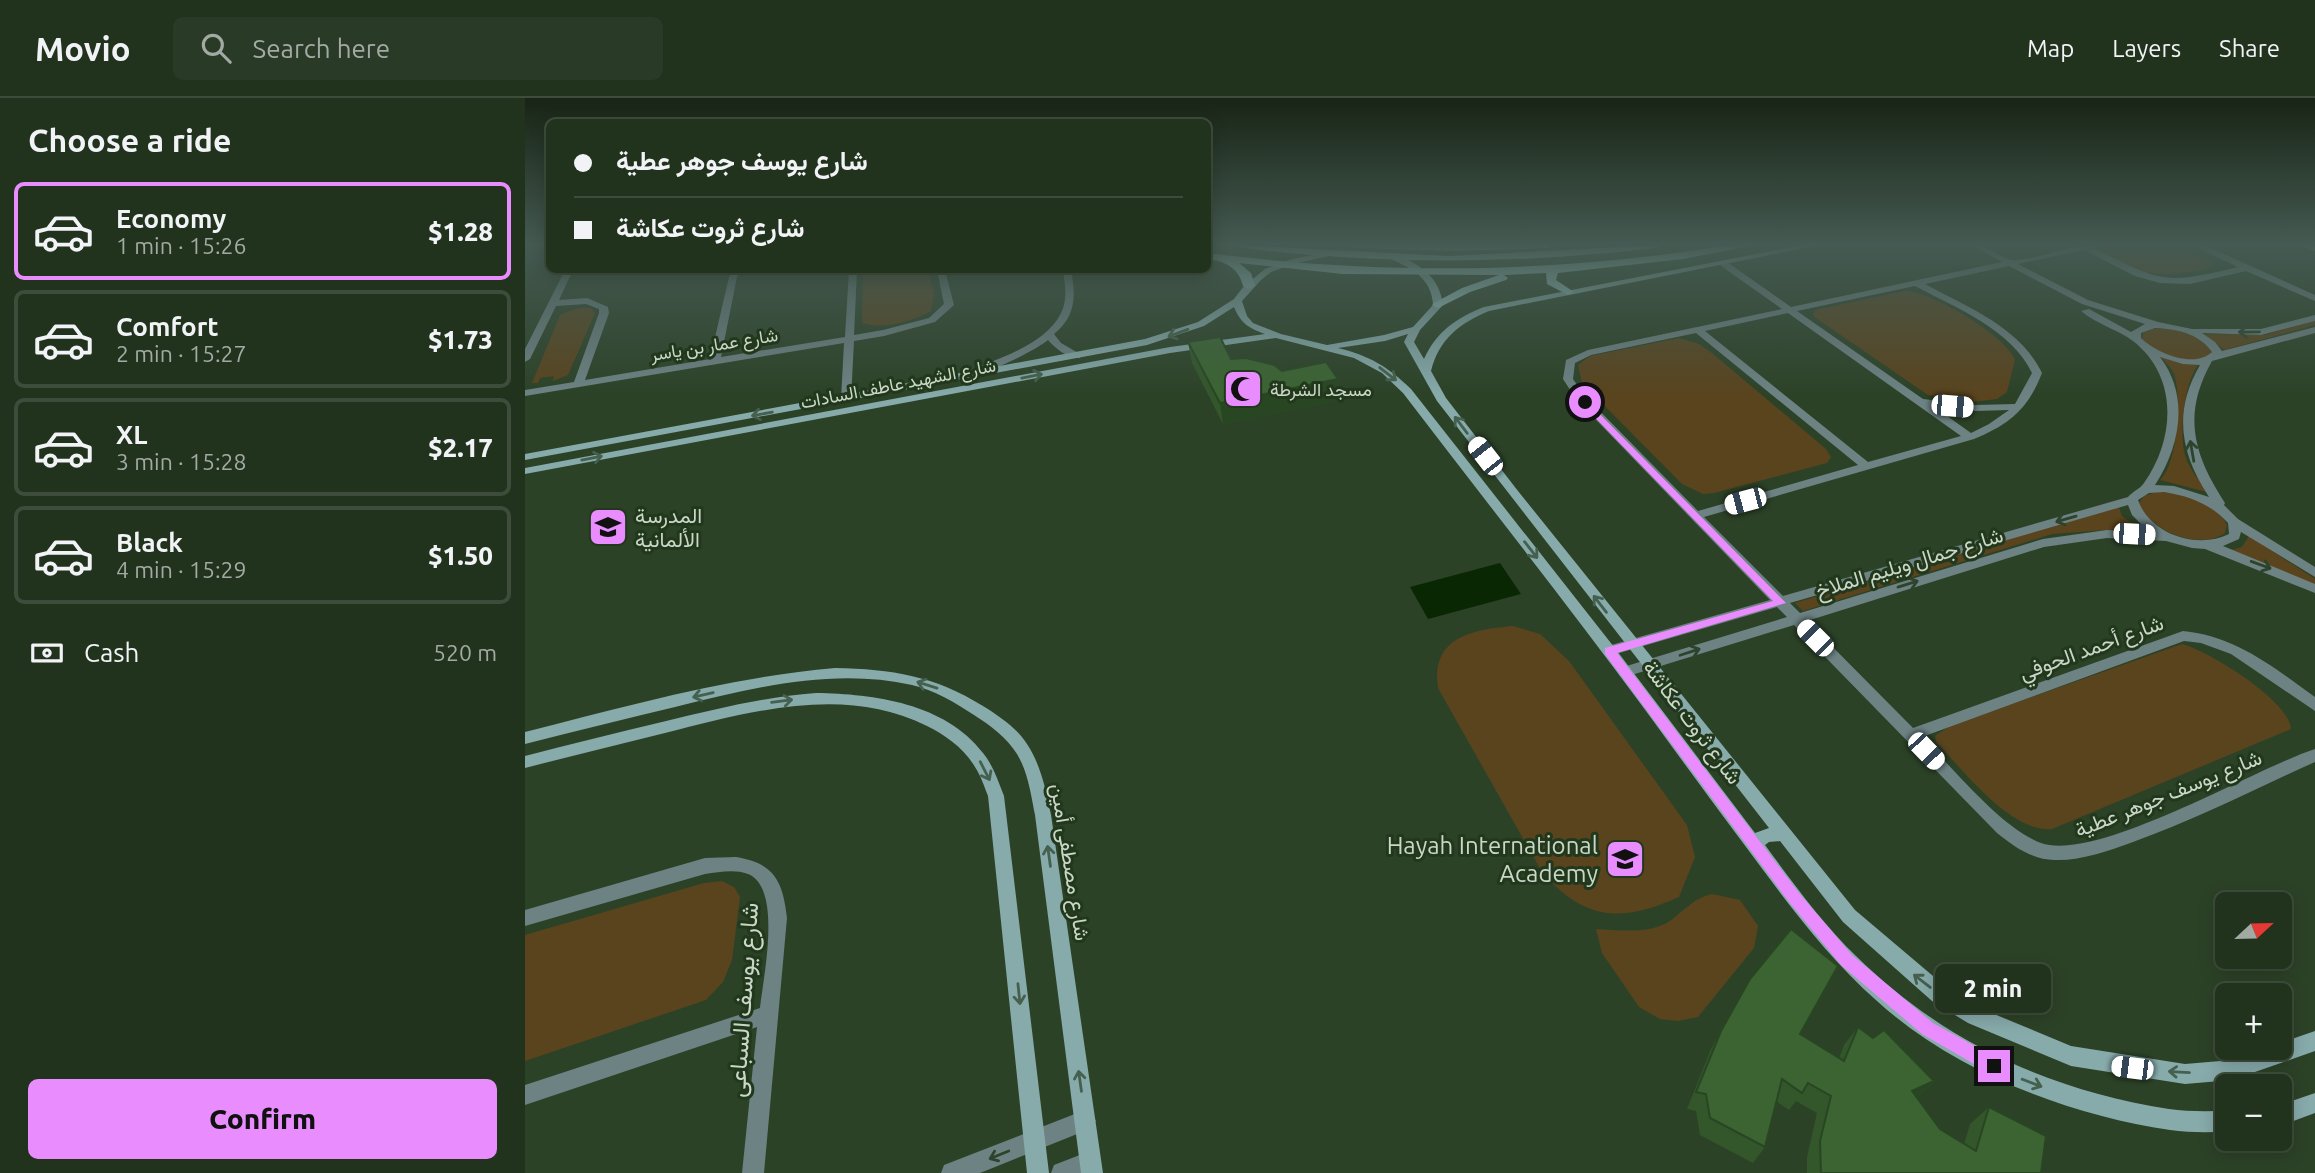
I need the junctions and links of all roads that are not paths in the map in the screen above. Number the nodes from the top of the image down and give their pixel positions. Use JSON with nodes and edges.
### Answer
{"nodes":[{"id":1,"x":556,"y":295,"type":"edge"},
{"id":2,"x":728,"y":295,"type":"edge"},
{"id":3,"x":852,"y":295,"type":"edge"},
{"id":4,"x":948,"y":295,"type":"edge"},
{"id":5,"x":1071,"y":295,"type":"edge"},
{"id":6,"x":1241,"y":295,"type":"edge"},
{"id":7,"x":1437,"y":295,"type":"edge"},
{"id":8,"x":1458,"y":295,"type":"edge"},
{"id":9,"x":1550,"y":295,"type":"edge"},
{"id":10,"x":1770,"y":295,"type":"edge"},
{"id":11,"x":1855,"y":295,"type":"edge"},
{"id":12,"x":1938,"y":295,"type":"edge"},
{"id":13,"x":2053,"y":295,"type":"edge"},
{"id":14,"x":2073,"y":295,"type":"edge"},
{"id":15,"x":1237,"y":301,"type":"junction"},
{"id":16,"x":552,"y":303,"type":"junction"},
{"id":17,"x":1438,"y":305,"type":"junction"},
{"id":18,"x":1789,"y":308,"type":"junction"},
{"id":19,"x":2315,"y":318,"type":"edge"},
{"id":20,"x":2159,"y":326,"type":"junction"},
{"id":21,"x":1416,"y":329,"type":"junction"},
{"id":22,"x":1697,"y":329,"type":"junction"},
{"id":23,"x":2181,"y":329,"type":"junction"},
{"id":24,"x":2315,"y":330,"type":"edge"},
{"id":25,"x":1049,"y":335,"type":"junction"},
{"id":26,"x":1277,"y":336,"type":"junction"},
{"id":27,"x":850,"y":339,"type":"junction"},
{"id":28,"x":2141,"y":343,"type":"junction"},
{"id":29,"x":1324,"y":346,"type":"junction"},
{"id":30,"x":1076,"y":356,"type":"junction"},
{"id":31,"x":2212,"y":358,"type":"junction"},
{"id":32,"x":525,"y":359,"type":"edge"},
{"id":33,"x":715,"y":361,"type":"junction"},
{"id":34,"x":1425,"y":373,"type":"junction"},
{"id":35,"x":947,"y":381,"type":"junction"},
{"id":36,"x":578,"y":384,"type":"junction"},
{"id":37,"x":525,"y":393,"type":"edge"},
{"id":38,"x":1924,"y":402,"type":"junction"},
{"id":39,"x":821,"y":404,"type":"junction"},
{"id":40,"x":845,"y":405,"type":"junction"},
{"id":41,"x":2020,"y":407,"type":"junction"},
{"id":42,"x":1975,"y":408,"type":"junction"},
{"id":43,"x":820,"y":416,"type":"junction"},
{"id":44,"x":2001,"y":424,"type":"junction"},
{"id":45,"x":1970,"y":437,"type":"junction"},
{"id":46,"x":525,"y":457,"type":"edge"},
{"id":47,"x":1867,"y":467,"type":"junction"},
{"id":48,"x":525,"y":471,"type":"edge"},
{"id":49,"x":2146,"y":489,"type":"junction"},
{"id":50,"x":2132,"y":500,"type":"junction"},
{"id":51,"x":2223,"y":510,"type":"junction"},
{"id":52,"x":1697,"y":515,"type":"junction"},
{"id":53,"x":2234,"y":522,"type":"junction"},
{"id":54,"x":2171,"y":537,"type":"junction"},
{"id":55,"x":2205,"y":545,"type":"junction"},
{"id":56,"x":2315,"y":573,"type":"edge"},
{"id":57,"x":2315,"y":589,"type":"edge"},
{"id":58,"x":1780,"y":603,"type":"junction"},
{"id":59,"x":1795,"y":619,"type":"junction"},
{"id":60,"x":1631,"y":644,"type":"junction"},
{"id":61,"x":1609,"y":651,"type":"junction"},
{"id":62,"x":1648,"y":666,"type":"junction"},
{"id":63,"x":1625,"y":673,"type":"junction"},
{"id":64,"x":2315,"y":705,"type":"edge"},
{"id":65,"x":596,"y":720,"type":"junction"},
{"id":66,"x":570,"y":726,"type":"junction"},
{"id":67,"x":1911,"y":735,"type":"junction"},
{"id":68,"x":525,"y":738,"type":"edge"},
{"id":69,"x":589,"y":746,"type":"junction"},
{"id":70,"x":564,"y":751,"type":"junction"},
{"id":71,"x":2315,"y":755,"type":"edge"},
{"id":72,"x":525,"y":762,"type":"edge"},
{"id":73,"x":1765,"y":812,"type":"junction"},
{"id":74,"x":1739,"y":824,"type":"junction"},
{"id":75,"x":1782,"y":834,"type":"junction"},
{"id":76,"x":1754,"y":844,"type":"junction"},
{"id":77,"x":525,"y":918,"type":"edge"},
{"id":78,"x":769,"y":1014,"type":"junction"},
{"id":79,"x":2315,"y":1041,"type":"edge"},
{"id":80,"x":525,"y":1095,"type":"edge"},
{"id":81,"x":2315,"y":1103,"type":"edge"},
{"id":82,"x":2292,"y":1112,"type":"edge"},
{"id":83,"x":1085,"y":1121,"type":"junction"},
{"id":84,"x":2215,"y":1122,"type":"edge"},
{"id":85,"x":1035,"y":1140,"type":"junction"},
{"id":86,"x":1091,"y":1168,"type":"edge"},
{"id":87,"x":752,"y":1170,"type":"edge"},
{"id":88,"x":952,"y":1173,"type":"edge"},
{"id":89,"x":1038,"y":1173,"type":"edge"},
{"id":90,"x":1062,"y":1173,"type":"edge"}],
"edges":[{"from":1,"to":16,"type":"street"},
{"from":2,"to":33,"type":"street"},
{"from":3,"to":27,"type":"street"},
{"from":4,"to":27,"type":"street","name":"شارع عمار بن ياسر"},
{"from":5,"to":25,"type":"street","name":"شارع الشهيد عاطف السادات"},
{"from":6,"to":15,"type":"street"},
{"from":7,"to":17,"type":"street"},
{"from":8,"to":17,"type":"main road"},
{"from":9,"to":34,"type":"street"},
{"from":10,"to":18,"type":"street"},
{"from":11,"to":18,"type":"street","name":"شارع يوسف جوهر عطية"},
{"from":12,"to":41,"type":"street"},
{"from":13,"to":28,"type":"street"},
{"from":14,"to":20,"type":"street"},
{"from":15,"to":26,"type":"street","name":"شارع ثروت عكاشة"},
{"from":15,"to":30,"type":"street","name":"شارع الشهيد عاطف السادات","one_way":true},
{"from":16,"to":32,"type":"street"},
{"from":16,"to":36,"type":"street"},
{"from":17,"to":21,"type":"street"},
{"from":18,"to":22,"type":"street","name":"شارع يوسف جوهر عطية"},
{"from":18,"to":38,"type":"street"},
{"from":19,"to":23,"type":"street","one_way":true},
{"from":20,"to":23,"type":"street"},
{"from":20,"to":28,"type":"street"},
{"from":21,"to":29,"type":"street"},
{"from":21,"to":34,"type":"street","name":"شارع ثروت عكاشة"},
{"from":22,"to":47,"type":"street"},
{"from":22,"to":52,"type":"street","name":"شارع يوسف جوهر عطية"},
{"from":23,"to":31,"type":"street"},
{"from":24,"to":31,"type":"street"},
{"from":25,"to":30,"type":"street"},
{"from":25,"to":35,"type":"street","name":"شارع الشهيد عاطف السادات"},
{"from":26,"to":29,"type":"street","name":"شارع ثروت عكاشة"},
{"from":40,"to":26,"type":"street","name":"شارع الشهيد عاطف السادات","one_way":true},
{"from":27,"to":33,"type":"street","name":"شارع عمار بن ياسر"},
{"from":27,"to":40,"type":"street"},
{"from":28,"to":31,"type":"street"},
{"from":28,"to":49,"type":"street"},
{"from":29,"to":61,"type":"street","name":"شارع ثروت عكاشة","one_way":true},
{"from":30,"to":35,"type":"street","name":"شارع الشهيد عاطف السادات"},
{"from":51,"to":31,"type":"street","one_way":true},
{"from":33,"to":36,"type":"street","name":"شارع عمار بن ياسر"},
{"from":60,"to":34,"type":"street","name":"شارع ثروت عكاشة","one_way":true},
{"from":35,"to":40,"type":"street","name":"شارع الشهيد عاطف السادات"},
{"from":36,"to":37,"type":"street","name":"شارع عمار بن ياسر"},
{"from":38,"to":42,"type":"street"},
{"from":38,"to":45,"type":"street"},
{"from":39,"to":40,"type":"street","name":"شارع الشهيد عاطف السادات"},
{"from":39,"to":43,"type":"street"},
{"from":39,"to":46,"type":"street","name":"شارع الشهيد عاطف السادات","one_way":true},
{"from":40,"to":43,"type":"street","name":"شارع الشهيد عاطف السادات"},
{"from":41,"to":42,"type":"street"},
{"from":41,"to":44,"type":"street"},
{"from":42,"to":44,"type":"street"},
{"from":48,"to":43,"type":"street","name":"شارع الشهيد عاطف السادات","one_way":true},
{"from":44,"to":45,"type":"street"},
{"from":45,"to":47,"type":"street"},
{"from":47,"to":52,"type":"street"},
{"from":49,"to":50,"type":"street"},
{"from":49,"to":51,"type":"street"},
{"from":50,"to":54,"type":"street"},
{"from":50,"to":58,"type":"street","name":"شارع جمال ويليم الملاخ","one_way":true},
{"from":51,"to":53,"type":"street"},
{"from":52,"to":58,"type":"street","name":"شارع يوسف جوهر عطية"},
{"from":53,"to":55,"type":"street"},
{"from":53,"to":56,"type":"street"},
{"from":54,"to":55,"type":"street"},
{"from":59,"to":54,"type":"street","name":"شارع جمال ويليم الملاخ","one_way":true},
{"from":55,"to":57,"type":"street","one_way":true},
{"from":58,"to":59,"type":"street","name":"شارع يوسف جوهر عطية"},
{"from":58,"to":60,"type":"street","name":"شارع جمال ويليم الملاخ"},
{"from":62,"to":59,"type":"street","name":"شارع جمال ويليم الملاخ","one_way":true},
{"from":59,"to":67,"type":"street","name":"شارع يوسف جوهر عطية"},
{"from":60,"to":61,"type":"street","name":"شارع جمال ويليم الملاخ"},
{"from":60,"to":62,"type":"street","name":"شارع ثروت عكاشة"},
{"from":61,"to":63,"type":"street","name":"شارع ثروت عكاشة"},
{"from":62,"to":63,"type":"street","name":"شارع جمال ويليم الملاخ"},
{"from":62,"to":73,"type":"street","name":"شارع ثروت عكاشة"},
{"from":63,"to":74,"type":"street","name":"شارع ثروت عكاشة"},
{"from":64,"to":67,"type":"street","name":"شارع أحمد الحوفي"},
{"from":65,"to":66,"type":"street","name":"شارع مصطفى أمين"},
{"from":65,"to":69,"type":"street"},
{"from":83,"to":65,"type":"street","name":"شارع مصطفى أمين","one_way":true},
{"from":66,"to":68,"type":"street","name":"شارع مصطفى أمين"},
{"from":66,"to":70,"type":"street"},
{"from":67,"to":71,"type":"street","name":"شارع يوسف جوهر عطية"},
{"from":69,"to":70,"type":"street"},
{"from":69,"to":85,"type":"street","one_way":true},
{"from":70,"to":72,"type":"street"},
{"from":73,"to":74,"type":"street"},
{"from":73,"to":75,"type":"street","name":"شارع ثروت عكاشة"},
{"from":74,"to":76,"type":"street","name":"شارع ثروت عكاشة"},
{"from":75,"to":76,"type":"street"},
{"from":79,"to":75,"type":"street","name":"شارع ثروت عكاشة","one_way":true},
{"from":76,"to":84,"type":"street","name":"شارع ثروت عكاشة","one_way":true},
{"from":77,"to":78,"type":"street","name":"شارع يوسف السباعى"},
{"from":78,"to":80,"type":"street"},
{"from":78,"to":87,"type":"street","name":"شارع يوسف السباعى"},
{"from":81,"to":82,"type":"street"},
{"from":83,"to":85,"type":"street"},
{"from":83,"to":86,"type":"street","name":"شارع مصطفى أمين"},
{"from":85,"to":88,"type":"street","one_way":true},
{"from":85,"to":89,"type":"street"},
{"from":86,"to":90,"type":"street"}]}
